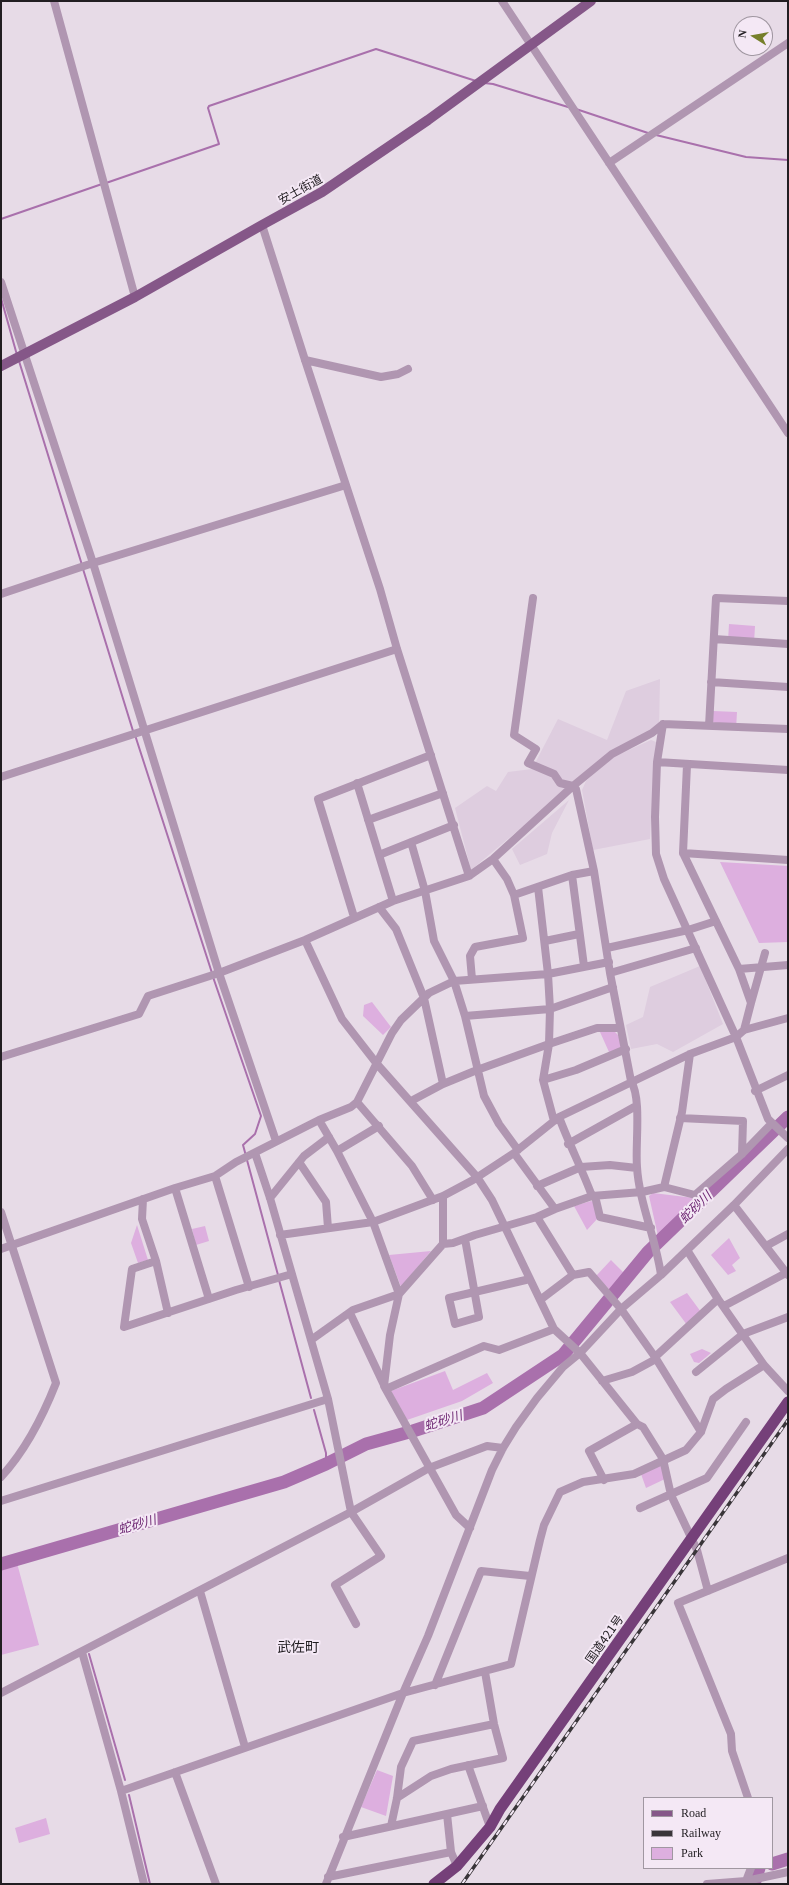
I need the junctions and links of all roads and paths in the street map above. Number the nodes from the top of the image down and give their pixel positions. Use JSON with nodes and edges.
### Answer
{"nodes":[{"id":1,"x":54,"y":1,"type":"edge"},
{"id":2,"x":502,"y":1,"type":"edge"},
{"id":3,"x":592,"y":1,"type":"edge"},
{"id":4,"x":788,"y":43,"type":"edge"},
{"id":5,"x":532,"y":46,"type":"junction"},
{"id":6,"x":609,"y":163,"type":"junction"},
{"id":7,"x":262,"y":225,"type":"junction"},
{"id":8,"x":1,"y":282,"type":"edge"},
{"id":9,"x":135,"y":297,"type":"junction"},
{"id":10,"x":24,"y":354,"type":"junction"},
{"id":11,"x":305,"y":360,"type":"junction"},
{"id":12,"x":1,"y":366,"type":"edge"},
{"id":13,"x":408,"y":369,"type":"dead end"},
{"id":14,"x":788,"y":433,"type":"edge"},
{"id":15,"x":346,"y":485,"type":"junction"},
{"id":16,"x":94,"y":563,"type":"junction"},
{"id":17,"x":1,"y":594,"type":"edge"},
{"id":18,"x":533,"y":598,"type":"dead end"},
{"id":19,"x":788,"y":601,"type":"edge"},
{"id":20,"x":714,"y":639,"type":"junction"},
{"id":21,"x":788,"y":644,"type":"edge"},
{"id":22,"x":397,"y":650,"type":"junction"},
{"id":23,"x":712,"y":682,"type":"junction"},
{"id":24,"x":788,"y":687,"type":"edge"},
{"id":25,"x":663,"y":724,"type":"junction"},
{"id":26,"x":709,"y":726,"type":"junction"},
{"id":27,"x":788,"y":729,"type":"edge"},
{"id":28,"x":144,"y":731,"type":"junction"},
{"id":29,"x":431,"y":755,"type":"junction"},
{"id":30,"x":657,"y":762,"type":"junction"},
{"id":31,"x":687,"y":765,"type":"junction"},
{"id":32,"x":788,"y":770,"type":"edge"},
{"id":33,"x":1,"y":777,"type":"edge"},
{"id":34,"x":357,"y":784,"type":"junction"},
{"id":35,"x":573,"y":786,"type":"junction"},
{"id":36,"x":443,"y":793,"type":"junction"},
{"id":37,"x":368,"y":820,"type":"junction"},
{"id":38,"x":454,"y":825,"type":"junction"},
{"id":39,"x":411,"y":842,"type":"junction"},
{"id":40,"x":684,"y":853,"type":"junction"},
{"id":41,"x":379,"y":855,"type":"junction"},
{"id":42,"x":493,"y":859,"type":"junction"},
{"id":43,"x":788,"y":860,"type":"edge"},
{"id":44,"x":594,"y":871,"type":"junction"},
{"id":45,"x":572,"y":875,"type":"junction"},
{"id":46,"x":469,"y":876,"type":"junction"},
{"id":47,"x":538,"y":887,"type":"junction"},
{"id":48,"x":425,"y":891,"type":"junction"},
{"id":49,"x":514,"y":895,"type":"junction"},
{"id":50,"x":393,"y":901,"type":"junction"},
{"id":51,"x":379,"y":907,"type":"junction"},
{"id":52,"x":354,"y":917,"type":"junction"},
{"id":53,"x":716,"y":921,"type":"junction"},
{"id":54,"x":688,"y":930,"type":"junction"},
{"id":55,"x":579,"y":934,"type":"junction"},
{"id":56,"x":305,"y":940,"type":"junction"},
{"id":57,"x":545,"y":941,"type":"junction"},
{"id":58,"x":607,"y":948,"type":"junction"},
{"id":59,"x":696,"y":948,"type":"junction"},
{"id":60,"x":765,"y":953,"type":"dead end"},
{"id":61,"x":609,"y":962,"type":"junction"},
{"id":62,"x":788,"y":965,"type":"edge"},
{"id":63,"x":584,"y":966,"type":"junction"},
{"id":64,"x":762,"y":967,"type":"junction"},
{"id":65,"x":738,"y":969,"type":"junction"},
{"id":66,"x":219,"y":973,"type":"junction"},
{"id":67,"x":610,"y":973,"type":"junction"},
{"id":68,"x":548,"y":974,"type":"junction"},
{"id":69,"x":472,"y":979,"type":"junction"},
{"id":70,"x":454,"y":981,"type":"junction"},
{"id":71,"x":613,"y":987,"type":"junction"},
{"id":72,"x":424,"y":998,"type":"junction"},
{"id":73,"x":751,"y":1004,"type":"junction"},
{"id":74,"x":550,"y":1009,"type":"junction"},
{"id":75,"x":465,"y":1016,"type":"junction"},
{"id":76,"x":788,"y":1018,"type":"edge"},
{"id":77,"x":620,"y":1028,"type":"junction"},
{"id":78,"x":744,"y":1030,"type":"junction"},
{"id":79,"x":736,"y":1037,"type":"junction"},
{"id":80,"x":549,"y":1044,"type":"junction"},
{"id":81,"x":626,"y":1049,"type":"junction"},
{"id":82,"x":690,"y":1054,"type":"junction"},
{"id":83,"x":1,"y":1057,"type":"edge"},
{"id":84,"x":377,"y":1064,"type":"junction"},
{"id":85,"x":477,"y":1070,"type":"junction"},
{"id":86,"x":788,"y":1075,"type":"edge"},
{"id":87,"x":543,"y":1080,"type":"junction"},
{"id":88,"x":631,"y":1081,"type":"junction"},
{"id":89,"x":443,"y":1084,"type":"junction"},
{"id":90,"x":756,"y":1091,"type":"junction"},
{"id":91,"x":411,"y":1101,"type":"junction"},
{"id":92,"x":357,"y":1102,"type":"junction"},
{"id":93,"x":636,"y":1106,"type":"junction"},
{"id":94,"x":680,"y":1118,"type":"junction"},
{"id":95,"x":557,"y":1119,"type":"junction"},
{"id":96,"x":319,"y":1120,"type":"junction"},
{"id":97,"x":774,"y":1125,"type":"junction"},
{"id":98,"x":379,"y":1126,"type":"junction"},
{"id":99,"x":329,"y":1137,"type":"junction"},
{"id":100,"x":786,"y":1137,"type":"edge"},
{"id":101,"x":276,"y":1141,"type":"junction"},
{"id":102,"x":568,"y":1144,"type":"junction"},
{"id":103,"x":788,"y":1149,"type":"edge"},
{"id":104,"x":337,"y":1150,"type":"junction"},
{"id":105,"x":516,"y":1151,"type":"junction"},
{"id":106,"x":255,"y":1153,"type":"junction"},
{"id":107,"x":742,"y":1154,"type":"junction"},
{"id":108,"x":299,"y":1162,"type":"junction"},
{"id":109,"x":581,"y":1167,"type":"junction"},
{"id":110,"x":637,"y":1168,"type":"junction"},
{"id":111,"x":215,"y":1176,"type":"junction"},
{"id":112,"x":477,"y":1177,"type":"junction"},
{"id":113,"x":537,"y":1186,"type":"junction"},
{"id":114,"x":664,"y":1187,"type":"junction"},
{"id":115,"x":175,"y":1188,"type":"junction"},
{"id":116,"x":642,"y":1192,"type":"junction"},
{"id":117,"x":443,"y":1196,"type":"junction"},
{"id":118,"x":593,"y":1196,"type":"junction"},
{"id":119,"x":270,"y":1198,"type":"junction"},
{"id":120,"x":143,"y":1199,"type":"junction"},
{"id":121,"x":433,"y":1200,"type":"junction"},
{"id":122,"x":734,"y":1205,"type":"junction"},
{"id":123,"x":555,"y":1209,"type":"junction"},
{"id":124,"x":1,"y":1212,"type":"edge"},
{"id":125,"x":537,"y":1217,"type":"junction"},
{"id":126,"x":373,"y":1222,"type":"junction"},
{"id":127,"x":505,"y":1226,"type":"junction"},
{"id":128,"x":328,"y":1228,"type":"junction"},
{"id":129,"x":651,"y":1228,"type":"junction"},
{"id":130,"x":788,"y":1234,"type":"edge"},
{"id":131,"x":280,"y":1235,"type":"junction"},
{"id":132,"x":465,"y":1239,"type":"junction"},
{"id":133,"x":443,"y":1244,"type":"junction"},
{"id":134,"x":12,"y":1246,"type":"junction"},
{"id":135,"x":766,"y":1246,"type":"junction"},
{"id":136,"x":1,"y":1249,"type":"edge"},
{"id":137,"x":687,"y":1250,"type":"junction"},
{"id":138,"x":156,"y":1261,"type":"junction"},
{"id":139,"x":292,"y":1274,"type":"junction"},
{"id":140,"x":787,"y":1274,"type":"edge"},
{"id":141,"x":573,"y":1275,"type":"junction"},
{"id":142,"x":661,"y":1275,"type":"junction"},
{"id":143,"x":530,"y":1279,"type":"junction"},
{"id":144,"x":249,"y":1287,"type":"junction"},
{"id":145,"x":474,"y":1292,"type":"junction"},
{"id":146,"x":399,"y":1294,"type":"junction"},
{"id":147,"x":209,"y":1299,"type":"junction"},
{"id":148,"x":718,"y":1299,"type":"junction"},
{"id":149,"x":540,"y":1300,"type":"junction"},
{"id":150,"x":724,"y":1306,"type":"junction"},
{"id":151,"x":621,"y":1309,"type":"junction"},
{"id":152,"x":168,"y":1312,"type":"junction"},
{"id":153,"x":350,"y":1313,"type":"junction"},
{"id":154,"x":788,"y":1316,"type":"edge"},
{"id":155,"x":554,"y":1329,"type":"junction"},
{"id":156,"x":742,"y":1334,"type":"junction"},
{"id":157,"x":311,"y":1340,"type":"junction"},
{"id":158,"x":580,"y":1353,"type":"junction"},
{"id":159,"x":655,"y":1358,"type":"junction"},
{"id":160,"x":764,"y":1365,"type":"junction"},
{"id":161,"x":696,"y":1372,"type":"dead end"},
{"id":162,"x":602,"y":1381,"type":"junction"},
{"id":163,"x":385,"y":1388,"type":"junction"},
{"id":164,"x":788,"y":1391,"type":"edge"},
{"id":165,"x":328,"y":1400,"type":"junction"},
{"id":166,"x":788,"y":1402,"type":"edge"},
{"id":167,"x":746,"y":1422,"type":"dead end"},
{"id":168,"x":636,"y":1424,"type":"junction"},
{"id":169,"x":700,"y":1432,"type":"junction"},
{"id":170,"x":503,"y":1448,"type":"junction"},
{"id":171,"x":663,"y":1460,"type":"junction"},
{"id":172,"x":429,"y":1468,"type":"junction"},
{"id":173,"x":1,"y":1477,"type":"edge"},
{"id":174,"x":604,"y":1480,"type":"junction"},
{"id":175,"x":671,"y":1495,"type":"junction"},
{"id":176,"x":1,"y":1501,"type":"edge"},
{"id":177,"x":640,"y":1508,"type":"dead end"},
{"id":178,"x":351,"y":1512,"type":"junction"},
{"id":179,"x":470,"y":1528,"type":"junction"},
{"id":180,"x":691,"y":1537,"type":"junction"},
{"id":181,"x":788,"y":1558,"type":"edge"},
{"id":182,"x":530,"y":1576,"type":"junction"},
{"id":183,"x":200,"y":1590,"type":"junction"},
{"id":184,"x":708,"y":1591,"type":"junction"},
{"id":185,"x":356,"y":1624,"type":"dead end"},
{"id":186,"x":82,"y":1652,"type":"junction"},
{"id":187,"x":485,"y":1672,"type":"junction"},
{"id":188,"x":435,"y":1685,"type":"junction"},
{"id":189,"x":1,"y":1693,"type":"edge"},
{"id":190,"x":403,"y":1693,"type":"junction"},
{"id":191,"x":494,"y":1724,"type":"junction"},
{"id":192,"x":245,"y":1747,"type":"junction"},
{"id":193,"x":468,"y":1765,"type":"junction"},
{"id":194,"x":175,"y":1772,"type":"junction"},
{"id":195,"x":121,"y":1791,"type":"junction"},
{"id":196,"x":748,"y":1797,"type":"edge"},
{"id":197,"x":397,"y":1798,"type":"junction"},
{"id":198,"x":483,"y":1806,"type":"junction"},
{"id":199,"x":447,"y":1814,"type":"junction"},
{"id":200,"x":391,"y":1826,"type":"junction"},
{"id":201,"x":490,"y":1826,"type":"junction"},
{"id":202,"x":344,"y":1837,"type":"junction"},
{"id":203,"x":450,"y":1852,"type":"junction"},
{"id":204,"x":457,"y":1866,"type":"junction"},
{"id":205,"x":751,"y":1869,"type":"edge"},
{"id":206,"x":788,"y":1872,"type":"edge"},
{"id":207,"x":327,"y":1881,"type":"edge"},
{"id":208,"x":746,"y":1881,"type":"junction"},
{"id":209,"x":144,"y":1884,"type":"edge"},
{"id":210,"x":216,"y":1884,"type":"edge"},
{"id":211,"x":434,"y":1884,"type":"edge"},
{"id":212,"x":707,"y":1884,"type":"edge"}],
"edges":[{"from":1,"to":9,"type":"street"},
{"from":2,"to":5,"type":"street"},
{"from":3,"to":5,"type":"main road","name":"安土街道"},
{"from":4,"to":6,"type":"street"},
{"from":5,"to":6,"type":"street"},
{"from":5,"to":7,"type":"main road","name":"安土街道"},
{"from":6,"to":14,"type":"street"},
{"from":7,"to":9,"type":"main road","name":"安土街道"},
{"from":7,"to":11,"type":"street"},
{"from":8,"to":10,"type":"street"},
{"from":9,"to":10,"type":"main road","name":"安土街道"},
{"from":10,"to":12,"type":"main road","name":"安土街道"},
{"from":10,"to":16,"type":"street"},
{"from":11,"to":13,"type":"street"},
{"from":11,"to":15,"type":"street"},
{"from":15,"to":16,"type":"street"},
{"from":15,"to":22,"type":"street"},
{"from":16,"to":17,"type":"street"},
{"from":16,"to":28,"type":"street"},
{"from":18,"to":35,"type":"street"},
{"from":19,"to":20,"type":"street"},
{"from":20,"to":21,"type":"street"},
{"from":20,"to":23,"type":"street"},
{"from":22,"to":28,"type":"street"},
{"from":22,"to":29,"type":"street"},
{"from":23,"to":24,"type":"street"},
{"from":23,"to":26,"type":"street"},
{"from":25,"to":26,"type":"street"},
{"from":25,"to":30,"type":"street"},
{"from":25,"to":35,"type":"street"},
{"from":26,"to":27,"type":"street"},
{"from":28,"to":33,"type":"street"},
{"from":28,"to":66,"type":"street"},
{"from":29,"to":34,"type":"street"},
{"from":29,"to":36,"type":"street"},
{"from":30,"to":31,"type":"street"},
{"from":30,"to":54,"type":"street"},
{"from":31,"to":32,"type":"street"},
{"from":31,"to":40,"type":"street"},
{"from":34,"to":37,"type":"street"},
{"from":34,"to":52,"type":"street"},
{"from":35,"to":42,"type":"street"},
{"from":35,"to":44,"type":"street"},
{"from":36,"to":37,"type":"street"},
{"from":36,"to":38,"type":"street"},
{"from":37,"to":41,"type":"street"},
{"from":38,"to":39,"type":"street"},
{"from":38,"to":46,"type":"street"},
{"from":39,"to":41,"type":"street"},
{"from":39,"to":48,"type":"street"},
{"from":40,"to":43,"type":"street"},
{"from":40,"to":53,"type":"street"},
{"from":41,"to":50,"type":"street"},
{"from":42,"to":46,"type":"street"},
{"from":42,"to":49,"type":"street"},
{"from":44,"to":45,"type":"street"},
{"from":44,"to":58,"type":"street"},
{"from":45,"to":47,"type":"street"},
{"from":45,"to":55,"type":"street"},
{"from":46,"to":48,"type":"street"},
{"from":47,"to":49,"type":"street"},
{"from":47,"to":57,"type":"street"},
{"from":48,"to":50,"type":"street"},
{"from":48,"to":70,"type":"street"},
{"from":49,"to":69,"type":"street"},
{"from":50,"to":51,"type":"street"},
{"from":51,"to":52,"type":"street"},
{"from":51,"to":72,"type":"street"},
{"from":52,"to":56,"type":"street"},
{"from":53,"to":54,"type":"street"},
{"from":53,"to":65,"type":"street"},
{"from":54,"to":58,"type":"street"},
{"from":54,"to":59,"type":"street"},
{"from":55,"to":57,"type":"street"},
{"from":55,"to":63,"type":"street"},
{"from":56,"to":66,"type":"street"},
{"from":56,"to":84,"type":"street"},
{"from":57,"to":68,"type":"street"},
{"from":58,"to":61,"type":"street"},
{"from":59,"to":67,"type":"street"},
{"from":59,"to":79,"type":"street"},
{"from":60,"to":64,"type":"street"},
{"from":61,"to":63,"type":"street"},
{"from":61,"to":67,"type":"street"},
{"from":62,"to":64,"type":"street"},
{"from":63,"to":68,"type":"street"},
{"from":64,"to":65,"type":"street"},
{"from":64,"to":73,"type":"street"},
{"from":65,"to":73,"type":"street"},
{"from":66,"to":83,"type":"street"},
{"from":66,"to":101,"type":"street"},
{"from":67,"to":71,"type":"street"},
{"from":68,"to":69,"type":"street"},
{"from":68,"to":74,"type":"street"},
{"from":69,"to":70,"type":"street"},
{"from":70,"to":72,"type":"street"},
{"from":70,"to":75,"type":"street"},
{"from":71,"to":74,"type":"street"},
{"from":71,"to":77,"type":"street"},
{"from":72,"to":84,"type":"street"},
{"from":72,"to":89,"type":"street"},
{"from":73,"to":78,"type":"street"},
{"from":74,"to":75,"type":"street"},
{"from":74,"to":80,"type":"street"},
{"from":75,"to":85,"type":"street"},
{"from":76,"to":78,"type":"street"},
{"from":77,"to":80,"type":"street"},
{"from":77,"to":81,"type":"street"},
{"from":78,"to":79,"type":"street"},
{"from":79,"to":82,"type":"street"},
{"from":79,"to":90,"type":"street"},
{"from":80,"to":85,"type":"street"},
{"from":80,"to":87,"type":"street"},
{"from":81,"to":87,"type":"street"},
{"from":81,"to":88,"type":"street"},
{"from":82,"to":88,"type":"street"},
{"from":82,"to":94,"type":"street"},
{"from":84,"to":91,"type":"street"},
{"from":84,"to":92,"type":"street"},
{"from":85,"to":89,"type":"street"},
{"from":85,"to":105,"type":"street"},
{"from":86,"to":90,"type":"street"},
{"from":87,"to":95,"type":"street"},
{"from":88,"to":93,"type":"street"},
{"from":88,"to":95,"type":"street"},
{"from":89,"to":91,"type":"street"},
{"from":90,"to":97,"type":"street"},
{"from":91,"to":112,"type":"street"},
{"from":92,"to":96,"type":"street"},
{"from":92,"to":98,"type":"street"},
{"from":93,"to":102,"type":"street"},
{"from":93,"to":110,"type":"street"},
{"from":94,"to":107,"type":"street"},
{"from":94,"to":114,"type":"street"},
{"from":95,"to":102,"type":"street"},
{"from":95,"to":105,"type":"street"},
{"from":96,"to":99,"type":"street"},
{"from":96,"to":101,"type":"street"},
{"from":97,"to":100,"type":"street"},
{"from":97,"to":107,"type":"street"},
{"from":98,"to":104,"type":"street"},
{"from":98,"to":121,"type":"street"},
{"from":99,"to":104,"type":"street"},
{"from":99,"to":108,"type":"street"},
{"from":101,"to":106,"type":"street"},
{"from":102,"to":109,"type":"street"},
{"from":103,"to":122,"type":"street"},
{"from":104,"to":126,"type":"street"},
{"from":105,"to":112,"type":"street"},
{"from":105,"to":113,"type":"street"},
{"from":106,"to":111,"type":"street"},
{"from":106,"to":119,"type":"street"},
{"from":107,"to":114,"type":"street"},
{"from":108,"to":119,"type":"street"},
{"from":108,"to":128,"type":"street"},
{"from":109,"to":110,"type":"street"},
{"from":109,"to":113,"type":"street"},
{"from":109,"to":118,"type":"street"},
{"from":110,"to":116,"type":"street"},
{"from":111,"to":115,"type":"street"},
{"from":111,"to":144,"type":"street"},
{"from":112,"to":117,"type":"street"},
{"from":112,"to":127,"type":"street"},
{"from":113,"to":123,"type":"street"},
{"from":114,"to":116,"type":"street"},
{"from":115,"to":120,"type":"street"},
{"from":115,"to":147,"type":"street"},
{"from":116,"to":118,"type":"street"},
{"from":116,"to":129,"type":"street"},
{"from":117,"to":121,"type":"street"},
{"from":117,"to":133,"type":"street"},
{"from":118,"to":123,"type":"street"},
{"from":118,"to":129,"type":"street"},
{"from":119,"to":131,"type":"street"},
{"from":120,"to":134,"type":"street"},
{"from":120,"to":138,"type":"street"},
{"from":121,"to":126,"type":"street"},
{"from":122,"to":135,"type":"street"},
{"from":122,"to":137,"type":"street"},
{"from":123,"to":125,"type":"street"},
{"from":124,"to":134,"type":"street"},
{"from":125,"to":127,"type":"street"},
{"from":125,"to":141,"type":"street"},
{"from":126,"to":128,"type":"street"},
{"from":126,"to":146,"type":"street"},
{"from":127,"to":132,"type":"street"},
{"from":127,"to":143,"type":"street"},
{"from":128,"to":131,"type":"street"},
{"from":129,"to":142,"type":"street"},
{"from":130,"to":135,"type":"street"},
{"from":131,"to":139,"type":"street"},
{"from":132,"to":133,"type":"street"},
{"from":132,"to":145,"type":"street"},
{"from":133,"to":146,"type":"street"},
{"from":134,"to":136,"type":"street"},
{"from":134,"to":173,"type":"street"},
{"from":135,"to":140,"type":"street"},
{"from":137,"to":142,"type":"street"},
{"from":137,"to":148,"type":"street"},
{"from":138,"to":152,"type":"street"},
{"from":138,"to":152,"type":"street"},
{"from":139,"to":144,"type":"street"},
{"from":139,"to":157,"type":"street"},
{"from":140,"to":150,"type":"street"},
{"from":141,"to":149,"type":"street"},
{"from":141,"to":151,"type":"street"},
{"from":142,"to":151,"type":"street"},
{"from":143,"to":145,"type":"street"},
{"from":143,"to":149,"type":"street"},
{"from":144,"to":147,"type":"street"},
{"from":145,"to":145,"type":"street"},
{"from":146,"to":153,"type":"street"},
{"from":146,"to":163,"type":"street"},
{"from":147,"to":152,"type":"street"},
{"from":148,"to":150,"type":"street"},
{"from":148,"to":159,"type":"street"},
{"from":149,"to":155,"type":"street"},
{"from":150,"to":156,"type":"street"},
{"from":151,"to":158,"type":"street"},
{"from":151,"to":159,"type":"street"},
{"from":153,"to":157,"type":"street"},
{"from":153,"to":163,"type":"street"},
{"from":154,"to":156,"type":"street"},
{"from":155,"to":158,"type":"street"},
{"from":155,"to":163,"type":"street"},
{"from":156,"to":160,"type":"street"},
{"from":156,"to":161,"type":"street"},
{"from":157,"to":165,"type":"street"},
{"from":158,"to":162,"type":"street"},
{"from":158,"to":170,"type":"street"},
{"from":159,"to":162,"type":"street"},
{"from":159,"to":169,"type":"street"},
{"from":160,"to":164,"type":"street"},
{"from":160,"to":169,"type":"street"},
{"from":162,"to":168,"type":"street"},
{"from":163,"to":172,"type":"street"},
{"from":165,"to":176,"type":"street"},
{"from":165,"to":178,"type":"street"},
{"from":166,"to":180,"type":"highway","name":"国道421号"},
{"from":167,"to":175,"type":"street"},
{"from":168,"to":171,"type":"street"},
{"from":168,"to":174,"type":"street"},
{"from":169,"to":171,"type":"street"},
{"from":170,"to":172,"type":"street"},
{"from":170,"to":179,"type":"street"},
{"from":171,"to":174,"type":"street"},
{"from":171,"to":175,"type":"street"},
{"from":172,"to":178,"type":"street"},
{"from":172,"to":179,"type":"street"},
{"from":174,"to":182,"type":"street"},
{"from":175,"to":177,"type":"street"},
{"from":175,"to":180,"type":"street"},
{"from":178,"to":183,"type":"street"},
{"from":178,"to":185,"type":"street"},
{"from":179,"to":190,"type":"street"},
{"from":180,"to":184,"type":"street"},
{"from":180,"to":201,"type":"highway","name":"国道421号"},
{"from":181,"to":184,"type":"street"},
{"from":182,"to":187,"type":"street"},
{"from":182,"to":188,"type":"street"},
{"from":183,"to":186,"type":"street"},
{"from":183,"to":192,"type":"street"},
{"from":184,"to":196,"type":"street"},
{"from":186,"to":189,"type":"street"},
{"from":186,"to":195,"type":"street"},
{"from":187,"to":188,"type":"street"},
{"from":187,"to":191,"type":"street"},
{"from":188,"to":190,"type":"street"},
{"from":190,"to":192,"type":"street"},
{"from":190,"to":202,"type":"street"},
{"from":191,"to":193,"type":"street"},
{"from":191,"to":197,"type":"street"},
{"from":192,"to":194,"type":"street"},
{"from":193,"to":197,"type":"street"},
{"from":193,"to":198,"type":"street"},
{"from":194,"to":195,"type":"street"},
{"from":194,"to":210,"type":"street"},
{"from":195,"to":209,"type":"street"},
{"from":197,"to":200,"type":"street"},
{"from":198,"to":199,"type":"street"},
{"from":198,"to":201,"type":"street"},
{"from":199,"to":200,"type":"street"},
{"from":199,"to":203,"type":"street"},
{"from":200,"to":202,"type":"street"},
{"from":201,"to":204,"type":"highway","name":"国道421号"},
{"from":202,"to":207,"type":"street"},
{"from":203,"to":204,"type":"street"},
{"from":203,"to":207,"type":"street"},
{"from":204,"to":211,"type":"highway","name":"国道421号"},
{"from":205,"to":208,"type":"street"},
{"from":206,"to":208,"type":"street"},
{"from":208,"to":212,"type":"street"}]}
